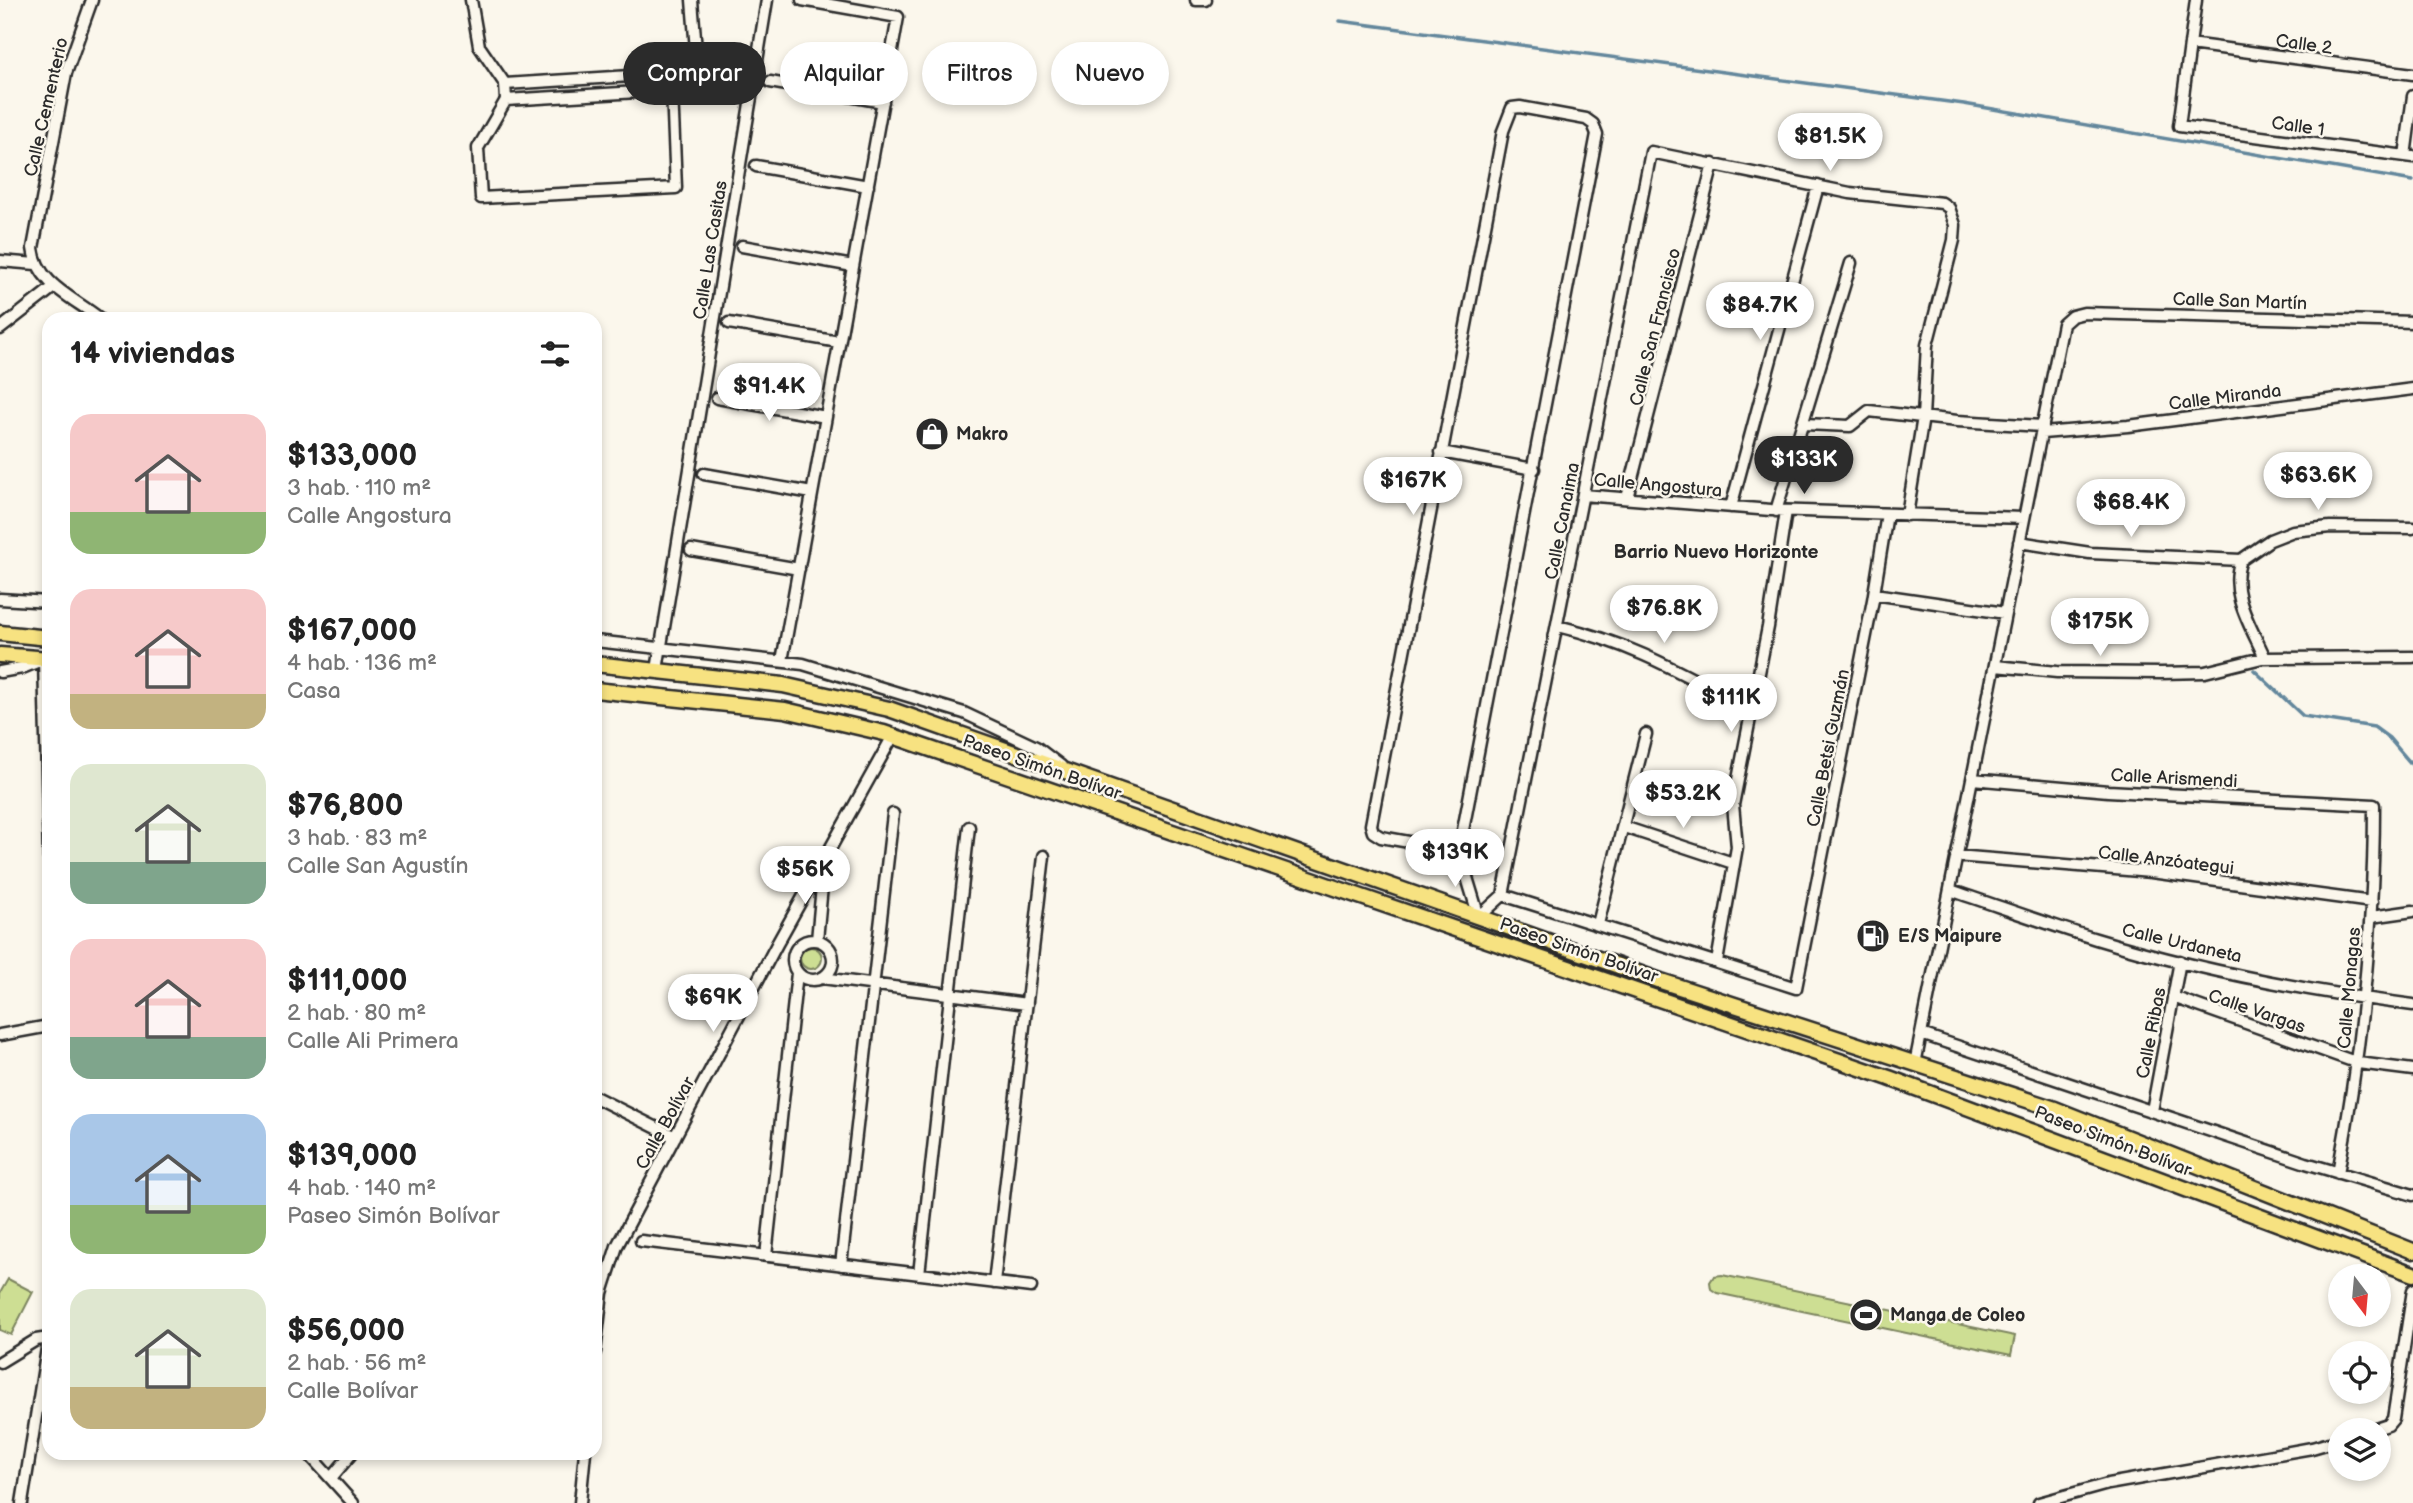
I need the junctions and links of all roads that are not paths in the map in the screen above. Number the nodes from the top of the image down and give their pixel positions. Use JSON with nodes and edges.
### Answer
{"nodes":[{"id":1,"x":92,"y":0,"type":"edge"},
{"id":2,"x":471,"y":0,"type":"edge"},
{"id":3,"x":692,"y":0,"type":"edge"},
{"id":4,"x":767,"y":0,"type":"edge"},
{"id":5,"x":802,"y":0,"type":"edge"},
{"id":6,"x":1196,"y":0,"type":"edge"},
{"id":7,"x":1206,"y":0,"type":"edge"},
{"id":8,"x":2196,"y":0,"type":"edge"},
{"id":9,"x":696,"y":42,"type":"edge"},
{"id":10,"x":760,"y":42,"type":"edge"},
{"id":11,"x":894,"y":42,"type":"edge"},
{"id":12,"x":2190,"y":44,"type":"junction"},
{"id":13,"x":2413,"y":74,"type":"edge"},
{"id":14,"x":623,"y":77,"type":"edge"},
{"id":15,"x":770,"y":82,"type":"dead end"},
{"id":16,"x":505,"y":84,"type":"junction"},
{"id":17,"x":780,"y":84,"type":"edge"},
{"id":18,"x":623,"y":93,"type":"edge"},
{"id":19,"x":2413,"y":96,"type":"edge"},
{"id":20,"x":506,"y":100,"type":"junction"},
{"id":21,"x":673,"y":105,"type":"edge"},
{"id":22,"x":750,"y":105,"type":"edge"},
{"id":23,"x":882,"y":105,"type":"edge"},
{"id":24,"x":2409,"y":157,"type":"edge"},
{"id":25,"x":1713,"y":164,"type":"junction"},
{"id":26,"x":756,"y":166,"type":"dead end"},
{"id":27,"x":868,"y":186,"type":"junction"},
{"id":28,"x":1818,"y":186,"type":"junction"},
{"id":29,"x":742,"y":246,"type":"dead end"},
{"id":30,"x":0,"y":261,"type":"edge"},
{"id":31,"x":1852,"y":263,"type":"dead end"},
{"id":32,"x":36,"y":264,"type":"junction"},
{"id":33,"x":853,"y":266,"type":"junction"},
{"id":34,"x":55,"y":286,"type":"junction"},
{"id":35,"x":91,"y":312,"type":"edge"},
{"id":36,"x":2413,"y":322,"type":"edge"},
{"id":37,"x":729,"y":323,"type":"dead end"},
{"id":38,"x":0,"y":329,"type":"edge"},
{"id":39,"x":839,"y":342,"type":"junction"},
{"id":40,"x":2413,"y":389,"type":"edge"},
{"id":41,"x":717,"y":398,"type":"dead end"},
{"id":42,"x":826,"y":417,"type":"junction"},
{"id":43,"x":1923,"y":417,"type":"junction"},
{"id":44,"x":1804,"y":424,"type":"junction"},
{"id":45,"x":2042,"y":429,"type":"junction"},
{"id":46,"x":1441,"y":452,"type":"junction"},
{"id":47,"x":1534,"y":469,"type":"junction"},
{"id":48,"x":704,"y":474,"type":"dead end"},
{"id":49,"x":812,"y":493,"type":"junction"},
{"id":50,"x":1583,"y":495,"type":"junction"},
{"id":51,"x":1628,"y":498,"type":"junction"},
{"id":52,"x":1731,"y":507,"type":"junction"},
{"id":53,"x":1781,"y":511,"type":"junction"},
{"id":54,"x":1887,"y":514,"type":"junction"},
{"id":55,"x":1907,"y":515,"type":"junction"},
{"id":56,"x":2024,"y":518,"type":"junction"},
{"id":57,"x":2413,"y":528,"type":"edge"},
{"id":58,"x":2019,"y":542,"type":"junction"},
{"id":59,"x":691,"y":550,"type":"dead end"},
{"id":60,"x":2241,"y":560,"type":"junction"},
{"id":61,"x":799,"y":569,"type":"junction"},
{"id":62,"x":1874,"y":594,"type":"junction"},
{"id":63,"x":0,"y":599,"type":"edge"},
{"id":64,"x":42,"y":602,"type":"edge"},
{"id":65,"x":2005,"y":612,"type":"junction"},
{"id":66,"x":1558,"y":626,"type":"junction"},
{"id":67,"x":0,"y":633,"type":"edge"},
{"id":68,"x":42,"y":638,"type":"edge"},
{"id":69,"x":602,"y":642,"type":"edge"},
{"id":70,"x":660,"y":646,"type":"junction"},
{"id":71,"x":0,"y":655,"type":"edge"},
{"id":72,"x":2413,"y":657,"type":"edge"},
{"id":73,"x":2265,"y":658,"type":"junction"},
{"id":74,"x":42,"y":659,"type":"edge"},
{"id":75,"x":42,"y":660,"type":"edge"},
{"id":76,"x":782,"y":661,"type":"junction"},
{"id":77,"x":602,"y":665,"type":"edge"},
{"id":78,"x":1995,"y":666,"type":"junction"},
{"id":79,"x":657,"y":670,"type":"junction"},
{"id":80,"x":0,"y":672,"type":"edge"},
{"id":81,"x":602,"y":691,"type":"edge"},
{"id":82,"x":1752,"y":710,"type":"junction"},
{"id":83,"x":904,"y":714,"type":"junction"},
{"id":84,"x":1646,"y":734,"type":"dead end"},
{"id":85,"x":893,"y":736,"type":"junction"},
{"id":86,"x":1065,"y":769,"type":"junction"},
{"id":87,"x":1972,"y":779,"type":"junction"},
{"id":88,"x":2374,"y":804,"type":"joint"},
{"id":89,"x":892,"y":814,"type":"dead end"},
{"id":90,"x":969,"y":827,"type":"dead end"},
{"id":91,"x":1624,"y":827,"type":"junction"},
{"id":92,"x":1459,"y":851,"type":"junction"},
{"id":93,"x":1044,"y":856,"type":"dead end"},
{"id":94,"x":1956,"y":856,"type":"junction"},
{"id":95,"x":1733,"y":863,"type":"junction"},
{"id":96,"x":819,"y":870,"type":"junction"},
{"id":97,"x":1950,"y":890,"type":"junction"},
{"id":98,"x":1503,"y":895,"type":"junction"},
{"id":99,"x":2372,"y":902,"type":"junction"},
{"id":100,"x":2413,"y":911,"type":"edge"},
{"id":101,"x":1479,"y":916,"type":"junction"},
{"id":102,"x":2371,"y":917,"type":"junction"},
{"id":103,"x":1598,"y":924,"type":"junction"},
{"id":104,"x":1473,"y":934,"type":"junction"},
{"id":105,"x":817,"y":940,"type":"junction"},
{"id":106,"x":2180,"y":961,"type":"junction"},
{"id":107,"x":1717,"y":962,"type":"junction"},
{"id":108,"x":797,"y":973,"type":"junction"},
{"id":109,"x":822,"y":978,"type":"junction"},
{"id":110,"x":2173,"y":998,"type":"junction"},
{"id":111,"x":2365,"y":998,"type":"junction"},
{"id":112,"x":1027,"y":1004,"type":"junction"},
{"id":113,"x":2413,"y":1005,"type":"edge"},
{"id":114,"x":42,"y":1027,"type":"edge"},
{"id":115,"x":1921,"y":1034,"type":"junction"},
{"id":116,"x":0,"y":1035,"type":"edge"},
{"id":117,"x":2358,"y":1063,"type":"junction"},
{"id":118,"x":1915,"y":1064,"type":"junction"},
{"id":119,"x":2413,"y":1070,"type":"edge"},
{"id":120,"x":602,"y":1100,"type":"edge"},
{"id":121,"x":2152,"y":1111,"type":"junction"},
{"id":122,"x":675,"y":1137,"type":"junction"},
{"id":123,"x":2338,"y":1173,"type":"junction"},
{"id":124,"x":2413,"y":1195,"type":"edge"},
{"id":125,"x":641,"y":1241,"type":"dead end"},
{"id":126,"x":2413,"y":1251,"type":"edge"},
{"id":127,"x":766,"y":1256,"type":"junction"},
{"id":128,"x":841,"y":1265,"type":"junction"},
{"id":129,"x":919,"y":1274,"type":"junction"},
{"id":130,"x":2413,"y":1274,"type":"edge"},
{"id":131,"x":994,"y":1283,"type":"junction"},
{"id":132,"x":1031,"y":1287,"type":"dead end"},
{"id":133,"x":602,"y":1289,"type":"edge"},
{"id":134,"x":2413,"y":1290,"type":"edge"},
{"id":135,"x":42,"y":1339,"type":"edge"},
{"id":136,"x":0,"y":1362,"type":"edge"},
{"id":137,"x":42,"y":1380,"type":"edge"},
{"id":138,"x":2391,"y":1421,"type":"edge"},
{"id":139,"x":2328,"y":1442,"type":"edge"},
{"id":140,"x":314,"y":1460,"type":"edge"},
{"id":141,"x":346,"y":1460,"type":"edge"},
{"id":142,"x":584,"y":1460,"type":"edge"},
{"id":143,"x":331,"y":1478,"type":"junction"},
{"id":144,"x":22,"y":1503,"type":"edge"},
{"id":145,"x":353,"y":1503,"type":"edge"},
{"id":146,"x":580,"y":1503,"type":"edge"},
{"id":147,"x":2039,"y":1503,"type":"edge"}],
"edges":[{"from":1,"to":32,"type":"street","name":"Calle Cementerio"},
{"from":2,"to":16,"type":"street"},
{"from":3,"to":9,"type":"street"},
{"from":4,"to":10,"type":"street","name":"Calle Las Casitas"},
{"from":5,"to":11,"type":"street"},
{"from":6,"to":7,"type":"street"},
{"from":8,"to":12,"type":"street"},
{"from":12,"to":13,"type":"street","name":"Calle 2"},
{"from":12,"to":24,"type":"street","name":"Calle 1"},
{"from":14,"to":16,"type":"street"},
{"from":15,"to":17,"type":"street"},
{"from":16,"to":20,"type":"street"},
{"from":18,"to":20,"type":"street"},
{"from":19,"to":24,"type":"street"},
{"from":20,"to":21,"type":"street"},
{"from":22,"to":70,"type":"street","name":"Calle Las Casitas"},
{"from":23,"to":27,"type":"street"},
{"from":25,"to":28,"type":"street"},
{"from":25,"to":50,"type":"street","name":"Calle Canaima"},
{"from":25,"to":51,"type":"street","name":"Calle San Francisco"},
{"from":26,"to":27,"type":"street"},
{"from":27,"to":33,"type":"street"},
{"from":28,"to":43,"type":"street"},
{"from":28,"to":52,"type":"street"},
{"from":29,"to":33,"type":"street"},
{"from":30,"to":32,"type":"street"},
{"from":31,"to":44,"type":"street"},
{"from":32,"to":34,"type":"street"},
{"from":33,"to":39,"type":"street"},
{"from":34,"to":35,"type":"street"},
{"from":34,"to":38,"type":"street"},
{"from":36,"to":45,"type":"street","name":"Calle San Martín"},
{"from":37,"to":39,"type":"street"},
{"from":39,"to":42,"type":"street"},
{"from":40,"to":45,"type":"street","name":"Calle Miranda"},
{"from":41,"to":42,"type":"street"},
{"from":42,"to":49,"type":"street"},
{"from":43,"to":44,"type":"street","name":"Calle Miranda"},
{"from":43,"to":45,"type":"street","name":"Calle Miranda"},
{"from":43,"to":55,"type":"street"},
{"from":44,"to":53,"type":"street"},
{"from":45,"to":56,"type":"street"},
{"from":46,"to":47,"type":"street"},
{"from":46,"to":47,"type":"street"},
{"from":46,"to":92,"type":"street"},
{"from":47,"to":92,"type":"street"},
{"from":48,"to":49,"type":"street"},
{"from":49,"to":61,"type":"street"},
{"from":50,"to":51,"type":"street","name":"Calle Angostura"},
{"from":50,"to":66,"type":"street","name":"Calle Canaima"},
{"from":51,"to":52,"type":"street","name":"Calle Angostura"},
{"from":52,"to":53,"type":"street","name":"Calle Angostura"},
{"from":53,"to":54,"type":"street","name":"Calle Angostura"},
{"from":53,"to":82,"type":"street"},
{"from":54,"to":55,"type":"street","name":"Calle Angostura"},
{"from":54,"to":62,"type":"street","name":"Calle Betsi Guzmán"},
{"from":55,"to":56,"type":"street","name":"Calle Angostura"},
{"from":56,"to":58,"type":"street"},
{"from":57,"to":60,"type":"street"},
{"from":58,"to":60,"type":"street"},
{"from":58,"to":65,"type":"street"},
{"from":59,"to":61,"type":"street"},
{"from":60,"to":73,"type":"street"},
{"from":61,"to":76,"type":"street"},
{"from":62,"to":65,"type":"street"},
{"from":62,"to":107,"type":"street","name":"Calle Betsi Guzmán"},
{"from":63,"to":64,"type":"street"},
{"from":65,"to":78,"type":"street"},
{"from":66,"to":82,"type":"street"},
{"from":66,"to":98,"type":"street","name":"Calle Canaima"},
{"from":67,"to":68,"type":"main road"},
{"from":69,"to":70,"type":"street","name":"Paseo Simón Bolívar"},
{"from":70,"to":76,"type":"street","name":"Paseo Simón Bolívar"},
{"from":70,"to":79,"type":"street","name":"Calle Las Casitas"},
{"from":71,"to":74,"type":"main road"},
{"from":72,"to":73,"type":"street"},
{"from":73,"to":78,"type":"street"},
{"from":75,"to":80,"type":"street"},
{"from":76,"to":86,"type":"street","name":"Paseo Simón Bolívar"},
{"from":77,"to":79,"type":"main road","name":"Paseo Simón Bolívar"},
{"from":78,"to":87,"type":"street"},
{"from":79,"to":83,"type":"main road","name":"Paseo Simón Bolívar"},
{"from":81,"to":85,"type":"main road","name":"Paseo Simón Bolívar"},
{"from":82,"to":95,"type":"street"},
{"from":83,"to":85,"type":"main road"},
{"from":83,"to":86,"type":"main road","name":"Paseo Simón Bolívar"},
{"from":84,"to":91,"type":"street"},
{"from":85,"to":96,"type":"street","name":"Calle Bolívar"},
{"from":85,"to":104,"type":"main road","name":"Paseo Simón Bolívar"},
{"from":86,"to":101,"type":"main road","name":"Paseo Simón Bolívar"},
{"from":87,"to":88,"type":"street","name":"Calle Arismendi"},
{"from":87,"to":94,"type":"street"},
{"from":88,"to":99,"type":"street","name":"Calle Monagas"},
{"from":89,"to":128,"type":"street"},
{"from":90,"to":129,"type":"street"},
{"from":91,"to":95,"type":"street"},
{"from":91,"to":103,"type":"street"},
{"from":92,"to":101,"type":"street"},
{"from":93,"to":112,"type":"street"},
{"from":94,"to":97,"type":"street"},
{"from":94,"to":99,"type":"street","name":"Calle Anzóategui"},
{"from":95,"to":107,"type":"street"},
{"from":96,"to":105,"type":"street"},
{"from":96,"to":122,"type":"street","name":"Calle Bolívar"},
{"from":97,"to":106,"type":"street","name":"Calle Urdaneta"},
{"from":97,"to":115,"type":"street"},
{"from":98,"to":101,"type":"street"},
{"from":98,"to":103,"type":"street"},
{"from":99,"to":102,"type":"street","name":"Calle Monagas"},
{"from":100,"to":102,"type":"street"},
{"from":101,"to":104,"type":"main road"},
{"from":101,"to":118,"type":"main road","name":"Paseo Simón Bolívar"},
{"from":102,"to":111,"type":"street","name":"Calle Monagas"},
{"from":103,"to":107,"type":"street"},
{"from":104,"to":130,"type":"main road","name":"Paseo Simón Bolívar"},
{"from":105,"to":108,"type":"street"},
{"from":105,"to":109,"type":"street"},
{"from":106,"to":110,"type":"street","name":"Calle Ribas"},
{"from":106,"to":111,"type":"street","name":"Calle Urdaneta"},
{"from":108,"to":109,"type":"street"},
{"from":108,"to":127,"type":"street"},
{"from":109,"to":112,"type":"street"},
{"from":110,"to":117,"type":"street","name":"Calle Vargas"},
{"from":110,"to":121,"type":"street","name":"Calle Ribas"},
{"from":111,"to":113,"type":"street","name":"Calle Urdaneta"},
{"from":111,"to":117,"type":"street","name":"Calle Monagas"},
{"from":112,"to":131,"type":"street"},
{"from":114,"to":116,"type":"street"},
{"from":115,"to":118,"type":"street"},
{"from":115,"to":121,"type":"street","name":"Paseo Simón Bolívar"},
{"from":117,"to":119,"type":"street","name":"Calle Vargas"},
{"from":117,"to":123,"type":"street","name":"Calle Monagas"},
{"from":118,"to":126,"type":"main road","name":"Paseo Simón Bolívar"},
{"from":120,"to":122,"type":"street"},
{"from":121,"to":123,"type":"street","name":"Paseo Simón Bolívar"},
{"from":122,"to":133,"type":"street","name":"Calle Bolívar"},
{"from":123,"to":124,"type":"street","name":"Paseo Simón Bolívar"},
{"from":125,"to":127,"type":"street"},
{"from":127,"to":128,"type":"street"},
{"from":128,"to":129,"type":"street"},
{"from":129,"to":131,"type":"street"},
{"from":131,"to":132,"type":"street"},
{"from":134,"to":138,"type":"street"},
{"from":135,"to":136,"type":"street"},
{"from":137,"to":144,"type":"street"},
{"from":139,"to":147,"type":"street"},
{"from":140,"to":143,"type":"street"},
{"from":141,"to":143,"type":"street"},
{"from":142,"to":146,"type":"street"},
{"from":143,"to":145,"type":"street"}]}
